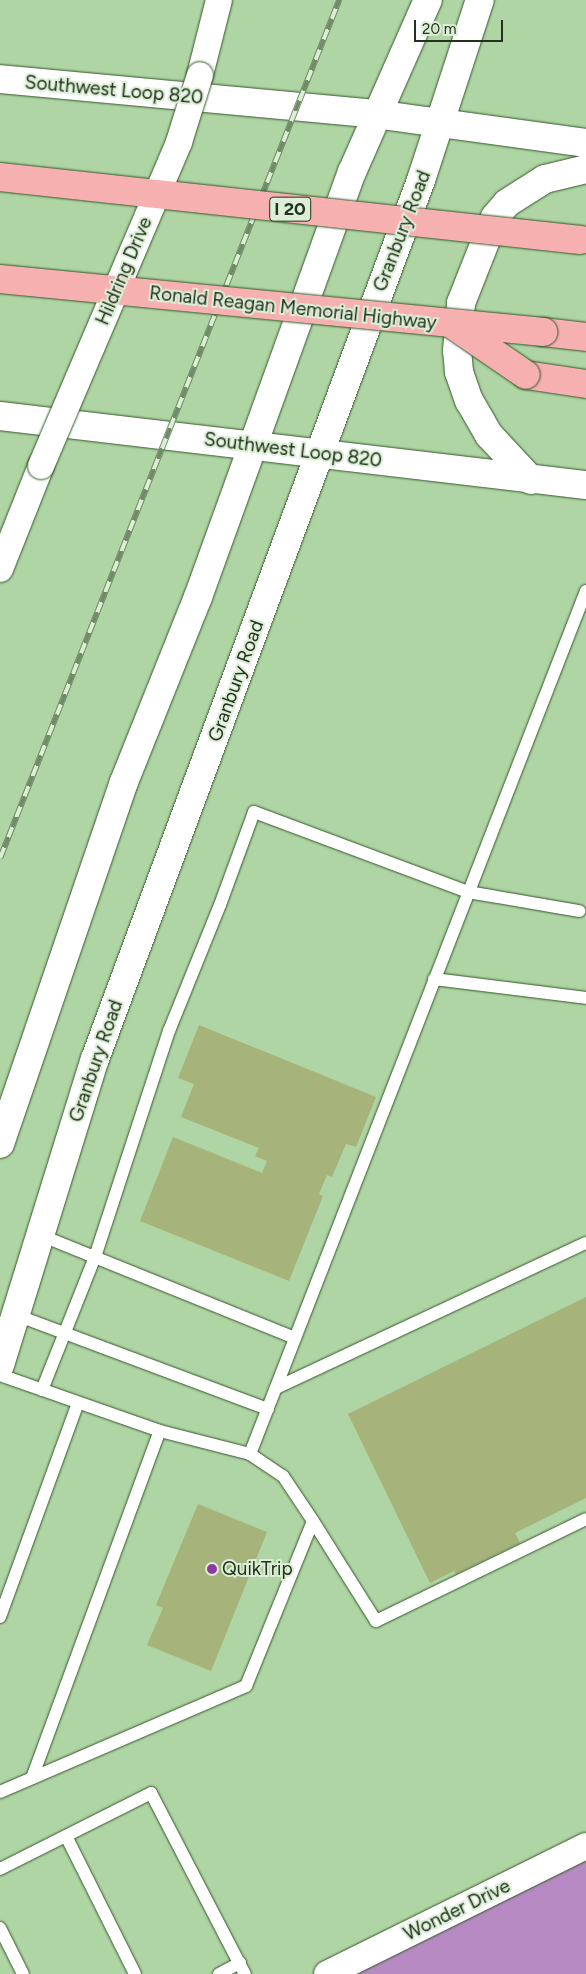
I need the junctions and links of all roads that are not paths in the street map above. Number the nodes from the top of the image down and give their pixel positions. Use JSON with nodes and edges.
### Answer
{"nodes":[{"id":1,"x":219,"y":0,"type":"edge"},
{"id":2,"x":428,"y":0,"type":"edge"},
{"id":3,"x":480,"y":0,"type":"edge"},
{"id":4,"x":0,"y":79,"type":"edge"},
{"id":5,"x":374,"y":114,"type":"junction"},
{"id":6,"x":441,"y":125,"type":"junction"},
{"id":7,"x":586,"y":143,"type":"edge"},
{"id":8,"x":586,"y":169,"type":"edge"},
{"id":9,"x":0,"y":178,"type":"edge"},
{"id":10,"x":583,"y":240,"type":"edge"},
{"id":11,"x":0,"y":279,"type":"edge"},
{"id":12,"x":452,"y":324,"type":"junction"},
{"id":13,"x":586,"y":336,"type":"edge"},
{"id":14,"x":586,"y":384,"type":"edge"},
{"id":15,"x":0,"y":416,"type":"edge"},
{"id":16,"x":252,"y":444,"type":"junction"},
{"id":17,"x":318,"y":453,"type":"junction"},
{"id":18,"x":531,"y":480,"type":"junction"},
{"id":19,"x":586,"y":485,"type":"edge"},
{"id":20,"x":0,"y":569,"type":"edge"},
{"id":21,"x":586,"y":591,"type":"edge"},
{"id":22,"x":468,"y":892,"type":"junction"},
{"id":23,"x":579,"y":910,"type":"dead end"},
{"id":24,"x":434,"y":979,"type":"junction"},
{"id":25,"x":586,"y":998,"type":"edge"},
{"id":26,"x":0,"y":1144,"type":"edge"},
{"id":27,"x":40,"y":1235,"type":"junction"},
{"id":28,"x":586,"y":1243,"type":"edge"},
{"id":29,"x":95,"y":1257,"type":"junction"},
{"id":30,"x":16,"y":1315,"type":"junction"},
{"id":31,"x":65,"y":1333,"type":"junction"},
{"id":32,"x":295,"y":1338,"type":"junction"},
{"id":33,"x":0,"y":1365,"type":"edge"},
{"id":34,"x":0,"y":1375,"type":"edge"},
{"id":35,"x":276,"y":1388,"type":"junction"},
{"id":36,"x":42,"y":1390,"type":"junction"},
{"id":37,"x":78,"y":1402,"type":"junction"},
{"id":38,"x":268,"y":1409,"type":"junction"},
{"id":39,"x":160,"y":1431,"type":"junction"},
{"id":40,"x":250,"y":1454,"type":"junction"},
{"id":41,"x":586,"y":1519,"type":"edge"},
{"id":42,"x":313,"y":1521,"type":"junction"},
{"id":43,"x":0,"y":1617,"type":"edge"},
{"id":44,"x":32,"y":1778,"type":"junction"},
{"id":45,"x":0,"y":1792,"type":"edge"},
{"id":46,"x":66,"y":1836,"type":"junction"},
{"id":47,"x":586,"y":1846,"type":"edge"},
{"id":48,"x":0,"y":1869,"type":"edge"},
{"id":49,"x":0,"y":1928,"type":"edge"},
{"id":50,"x":243,"y":1969,"type":"edge"},
{"id":51,"x":23,"y":1974,"type":"edge"},
{"id":52,"x":136,"y":1974,"type":"edge"},
{"id":53,"x":219,"y":1974,"type":"edge"},
{"id":54,"x":327,"y":1974,"type":"edge"}],
"edges":[{"from":1,"to":20,"type":"street","name":"Hildring Drive","bridge":true},
{"from":2,"to":5,"type":"main road"},
{"from":3,"to":6,"type":"main road","name":"Granbury Road"},
{"from":4,"to":5,"type":"main road","name":"Southwest Loop 820"},
{"from":5,"to":6,"type":"main road","name":"Southwest Loop 820"},
{"from":5,"to":16,"type":"main road"},
{"from":6,"to":7,"type":"main road","name":"Southwest Loop 820"},
{"from":6,"to":17,"type":"main road","name":"Granbury Road"},
{"from":8,"to":18,"type":"main road"},
{"from":9,"to":10,"type":"highway","number":"I 20","bridge":true},
{"from":11,"to":12,"type":"highway","name":"Ronald Reagan Memorial Highway","bridge":true},
{"from":12,"to":13,"type":"highway","name":"Ronald Reagan Memorial Highway","bridge":true},
{"from":12,"to":14,"type":"highway","bridge":true},
{"from":15,"to":16,"type":"main road","name":"Southwest Loop 820"},
{"from":16,"to":17,"type":"main road","name":"Southwest Loop 820"},
{"from":16,"to":26,"type":"main road"},
{"from":17,"to":18,"type":"main road","name":"Southwest Loop 820"},
{"from":17,"to":27,"type":"main road","name":"Granbury Road"},
{"from":18,"to":19,"type":"main road","name":"Southwest Loop 820"},
{"from":21,"to":22,"type":"lane"},
{"from":22,"to":23,"type":"lane"},
{"from":22,"to":24,"type":"lane"},
{"from":22,"to":29,"type":"lane"},
{"from":24,"to":25,"type":"lane"},
{"from":24,"to":32,"type":"lane"},
{"from":27,"to":29,"type":"lane"},
{"from":27,"to":30,"type":"main road","name":"Granbury Road"},
{"from":28,"to":35,"type":"lane"},
{"from":29,"to":31,"type":"lane"},
{"from":29,"to":32,"type":"lane"},
{"from":30,"to":31,"type":"lane"},
{"from":30,"to":33,"type":"main road","name":"Granbury Road"},
{"from":31,"to":36,"type":"lane"},
{"from":31,"to":38,"type":"lane"},
{"from":32,"to":35,"type":"lane"},
{"from":34,"to":36,"type":"lane"},
{"from":35,"to":38,"type":"lane"},
{"from":36,"to":37,"type":"lane"},
{"from":37,"to":39,"type":"lane"},
{"from":37,"to":43,"type":"lane"},
{"from":38,"to":40,"type":"lane"},
{"from":39,"to":40,"type":"lane"},
{"from":39,"to":44,"type":"lane"},
{"from":40,"to":42,"type":"lane"},
{"from":41,"to":42,"type":"lane"},
{"from":42,"to":44,"type":"lane"},
{"from":44,"to":45,"type":"lane"},
{"from":46,"to":48,"type":"lane"},
{"from":46,"to":50,"type":"lane"},
{"from":46,"to":52,"type":"lane"},
{"from":47,"to":54,"type":"street","name":"Wonder Drive"},
{"from":49,"to":51,"type":"lane"},
{"from":50,"to":53,"type":"lane"}]}
